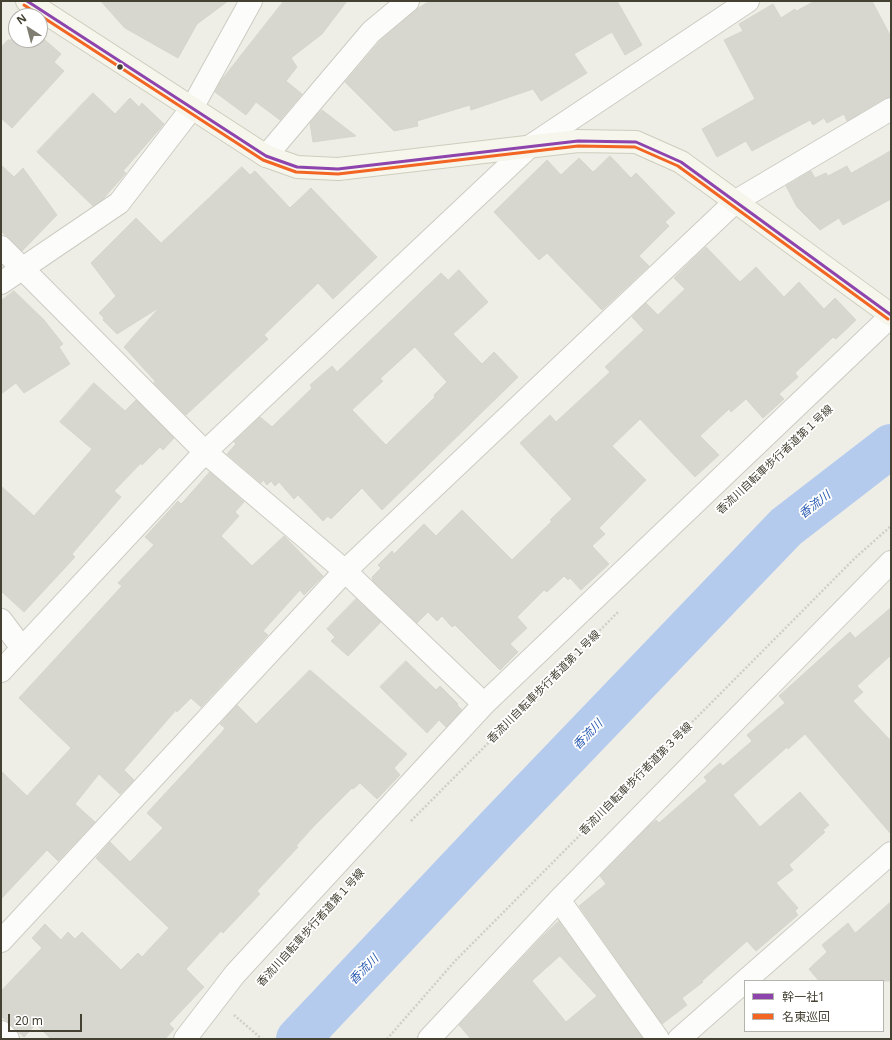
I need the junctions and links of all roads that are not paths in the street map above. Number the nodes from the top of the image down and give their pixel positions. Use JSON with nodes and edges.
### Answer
{"nodes":[{"id":1,"x":27,"y":1,"type":"edge"},
{"id":2,"x":251,"y":1,"type":"edge"},
{"id":3,"x":408,"y":1,"type":"edge"},
{"id":4,"x":748,"y":1,"type":"edge"},
{"id":5,"x":192,"y":108,"type":"junction"},
{"id":6,"x":891,"y":110,"type":"edge"},
{"id":7,"x":529,"y":147,"type":"junction"},
{"id":8,"x":266,"y":156,"type":"junction"},
{"id":9,"x":736,"y":201,"type":"junction"},
{"id":10,"x":1,"y":248,"type":"edge"},
{"id":11,"x":23,"y":268,"type":"junction"},
{"id":12,"x":1,"y":284,"type":"edge"},
{"id":13,"x":891,"y":316,"type":"edge"},
{"id":14,"x":206,"y":452,"type":"junction"},
{"id":15,"x":891,"y":562,"type":"edge"},
{"id":16,"x":346,"y":571,"type":"junction"},
{"id":17,"x":1,"y":620,"type":"edge"},
{"id":18,"x":22,"y":648,"type":"junction"},
{"id":19,"x":1,"y":671,"type":"edge"},
{"id":20,"x":484,"y":704,"type":"junction"},
{"id":21,"x":891,"y":853,"type":"edge"},
{"id":22,"x":559,"y":900,"type":"junction"},
{"id":23,"x":1,"y":941,"type":"edge"},
{"id":24,"x":746,"y":980,"type":"edge"},
{"id":25,"x":744,"y":982,"type":"edge"},
{"id":26,"x":1,"y":1032,"type":"edge"},
{"id":27,"x":8,"y":1039,"type":"edge"},
{"id":28,"x":185,"y":1039,"type":"edge"},
{"id":29,"x":429,"y":1039,"type":"edge"},
{"id":30,"x":658,"y":1039,"type":"edge"},
{"id":31,"x":679,"y":1039,"type":"edge"}],
"edges":[{"from":1,"to":5,"type":"street"},
{"from":2,"to":5,"type":"street"},
{"from":3,"to":8,"type":"street"},
{"from":4,"to":7,"type":"street"},
{"from":5,"to":8,"type":"street"},
{"from":5,"to":11,"type":"street"},
{"from":6,"to":9,"type":"street"},
{"from":7,"to":8,"type":"street"},
{"from":7,"to":9,"type":"street"},
{"from":7,"to":14,"type":"street"},
{"from":9,"to":13,"type":"street"},
{"from":9,"to":16,"type":"street"},
{"from":10,"to":11,"type":"street"},
{"from":11,"to":12,"type":"street"},
{"from":11,"to":14,"type":"street"},
{"from":13,"to":20,"type":"street"},
{"from":14,"to":16,"type":"street"},
{"from":14,"to":18,"type":"street"},
{"from":15,"to":22,"type":"street"},
{"from":16,"to":20,"type":"street"},
{"from":16,"to":23,"type":"street"},
{"from":17,"to":18,"type":"street"},
{"from":18,"to":19,"type":"street"},
{"from":20,"to":28,"type":"street"},
{"from":21,"to":24,"type":"street"},
{"from":22,"to":29,"type":"street"},
{"from":22,"to":30,"type":"street"},
{"from":25,"to":31,"type":"street"},
{"from":26,"to":27,"type":"street"}]}
